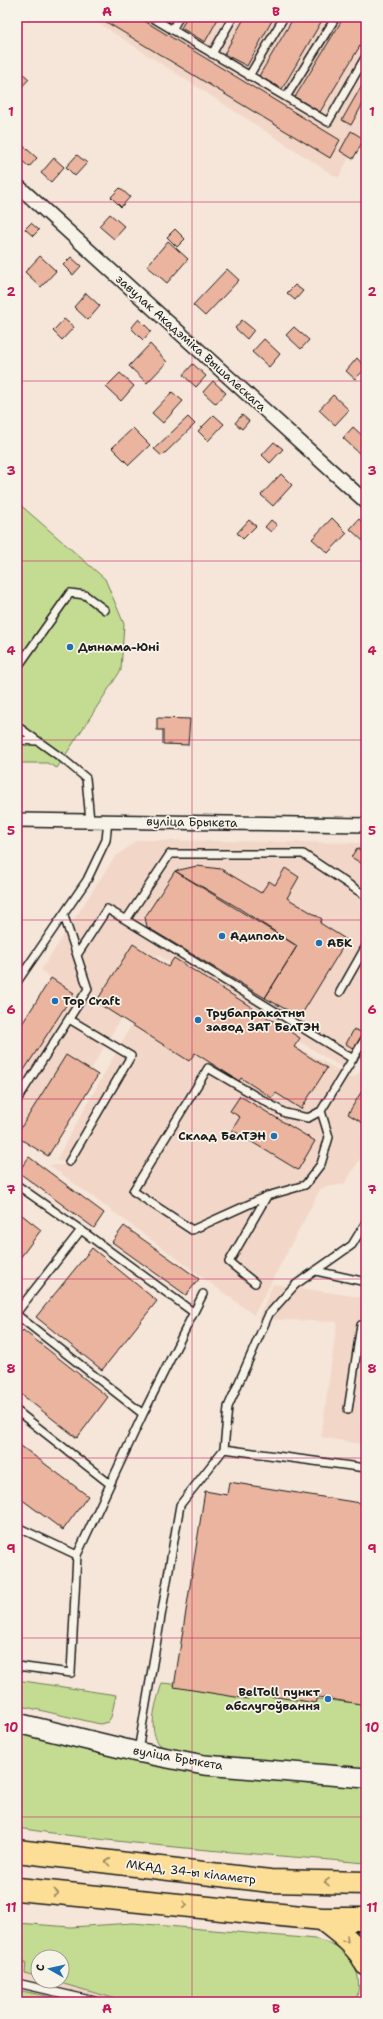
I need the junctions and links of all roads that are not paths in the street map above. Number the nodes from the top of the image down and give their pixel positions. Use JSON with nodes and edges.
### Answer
{"nodes":[{"id":1,"x":151,"y":17,"type":"edge"},
{"id":2,"x":179,"y":17,"type":"edge"},
{"id":3,"x":233,"y":17,"type":"edge"},
{"id":4,"x":284,"y":17,"type":"edge"},
{"id":5,"x":336,"y":17,"type":"edge"},
{"id":6,"x":172,"y":30,"type":"junction"},
{"id":7,"x":212,"y":54,"type":"junction"},
{"id":8,"x":366,"y":56,"type":"edge"},
{"id":9,"x":250,"y":76,"type":"junction"},
{"id":10,"x":286,"y":97,"type":"junction"},
{"id":11,"x":17,"y":185,"type":"edge"},
{"id":12,"x":366,"y":502,"type":"edge"},
{"id":13,"x":106,"y":610,"type":"dead end"},
{"id":14,"x":17,"y":668,"type":"edge"},
{"id":15,"x":17,"y":726,"type":"edge"},
{"id":16,"x":17,"y":740,"type":"edge"},
{"id":17,"x":38,"y":741,"type":"junction"},
{"id":18,"x":17,"y":820,"type":"edge"},
{"id":19,"x":90,"y":821,"type":"junction"},
{"id":20,"x":108,"y":821,"type":"junction"},
{"id":21,"x":366,"y":825,"type":"edge"},
{"id":22,"x":366,"y":896,"type":"edge"},
{"id":23,"x":64,"y":916,"type":"junction"},
{"id":24,"x":126,"y":920,"type":"junction"},
{"id":25,"x":366,"y":946,"type":"edge"},
{"id":26,"x":77,"y":955,"type":"junction"},
{"id":27,"x":17,"y":982,"type":"edge"},
{"id":28,"x":340,"y":992,"type":"dead end"},
{"id":29,"x":69,"y":1019,"type":"junction"},
{"id":30,"x":366,"y":1037,"type":"edge"},
{"id":31,"x":353,"y":1059,"type":"junction"},
{"id":32,"x":17,"y":1100,"type":"edge"},
{"id":33,"x":321,"y":1111,"type":"junction"},
{"id":34,"x":69,"y":1162,"type":"dead end"},
{"id":35,"x":17,"y":1186,"type":"edge"},
{"id":36,"x":267,"y":1196,"type":"junction"},
{"id":37,"x":366,"y":1222,"type":"edge"},
{"id":38,"x":80,"y":1230,"type":"junction"},
{"id":39,"x":316,"y":1271,"type":"junction"},
{"id":40,"x":366,"y":1282,"type":"edge"},
{"id":41,"x":255,"y":1283,"type":"dead end"},
{"id":42,"x":203,"y":1294,"type":"dead end"},
{"id":43,"x":17,"y":1312,"type":"edge"},
{"id":44,"x":193,"y":1312,"type":"junction"},
{"id":45,"x":17,"y":1315,"type":"edge"},
{"id":46,"x":366,"y":1326,"type":"edge"},
{"id":47,"x":348,"y":1410,"type":"dead end"},
{"id":48,"x":17,"y":1411,"type":"edge"},
{"id":49,"x":143,"y":1414,"type":"junction"},
{"id":50,"x":224,"y":1449,"type":"junction"},
{"id":51,"x":366,"y":1468,"type":"edge"},
{"id":52,"x":110,"y":1484,"type":"junction"},
{"id":53,"x":17,"y":1527,"type":"edge"},
{"id":54,"x":77,"y":1555,"type":"junction"},
{"id":55,"x":17,"y":1666,"type":"edge"},
{"id":56,"x":17,"y":1723,"type":"edge"},
{"id":57,"x":137,"y":1752,"type":"junction"},
{"id":58,"x":366,"y":1778,"type":"edge"},
{"id":59,"x":17,"y":1851,"type":"edge"},
{"id":60,"x":366,"y":1883,"type":"edge"},
{"id":61,"x":17,"y":1889,"type":"edge"},
{"id":62,"x":322,"y":1919,"type":"junction"},
{"id":63,"x":366,"y":1919,"type":"edge"},
{"id":64,"x":366,"y":1964,"type":"edge"},
{"id":65,"x":17,"y":1983,"type":"edge"},
{"id":66,"x":99,"y":2002,"type":"edge"}],
"edges":[{"from":1,"to":6,"type":"lane"},
{"from":2,"to":6,"type":"lane"},
{"from":3,"to":7,"type":"lane"},
{"from":4,"to":9,"type":"lane"},
{"from":5,"to":10,"type":"lane"},
{"from":6,"to":7,"type":"lane"},
{"from":7,"to":9,"type":"lane"},
{"from":8,"to":10,"type":"lane"},
{"from":9,"to":10,"type":"lane"},
{"from":11,"to":12,"type":"street","name":"завулак Акадэміка Вышалескага"},
{"from":13,"to":14,"type":"lane"},
{"from":15,"to":17,"type":"lane"},
{"from":16,"to":17,"type":"lane"},
{"from":17,"to":19,"type":"lane"},
{"from":18,"to":19,"type":"street","name":"вуліца Брыкета"},
{"from":19,"to":20,"type":"street","name":"вуліца Брыкета"},
{"from":20,"to":21,"type":"street","name":"вуліца Брыкета"},
{"from":20,"to":23,"type":"lane"},
{"from":22,"to":24,"type":"lane"},
{"from":23,"to":26,"type":"lane"},
{"from":23,"to":27,"type":"lane"},
{"from":24,"to":26,"type":"lane"},
{"from":24,"to":31,"type":"lane"},
{"from":25,"to":28,"type":"lane"},
{"from":26,"to":29,"type":"lane"},
{"from":29,"to":32,"type":"lane"},
{"from":29,"to":34,"type":"lane"},
{"from":30,"to":31,"type":"lane"},
{"from":31,"to":33,"type":"lane"},
{"from":33,"to":36,"type":"lane"},
{"from":33,"to":36,"type":"lane"},
{"from":35,"to":38,"type":"lane"},
{"from":36,"to":41,"type":"lane"},
{"from":37,"to":39,"type":"lane"},
{"from":38,"to":43,"type":"lane"},
{"from":38,"to":44,"type":"lane"},
{"from":39,"to":40,"type":"lane"},
{"from":39,"to":50,"type":"lane"},
{"from":42,"to":44,"type":"lane"},
{"from":44,"to":49,"type":"lane"},
{"from":45,"to":49,"type":"lane"},
{"from":46,"to":47,"type":"lane"},
{"from":48,"to":52,"type":"lane"},
{"from":49,"to":52,"type":"lane"},
{"from":50,"to":51,"type":"lane"},
{"from":50,"to":57,"type":"lane"},
{"from":52,"to":54,"type":"lane"},
{"from":53,"to":54,"type":"lane"},
{"from":54,"to":55,"type":"lane"},
{"from":56,"to":57,"type":"street","name":"вуліца Брыкета"},
{"from":57,"to":58,"type":"street","name":"вуліца Брыкета"},
{"from":60,"to":59,"type":"highway","name":"МКАД, 34-ы кіламетр","one_way":true},
{"from":61,"to":62,"type":"highway","one_way":true},
{"from":62,"to":63,"type":"highway"},
{"from":62,"to":64,"type":"highway","one_way":true},
{"from":65,"to":66,"type":"lane"}]}
